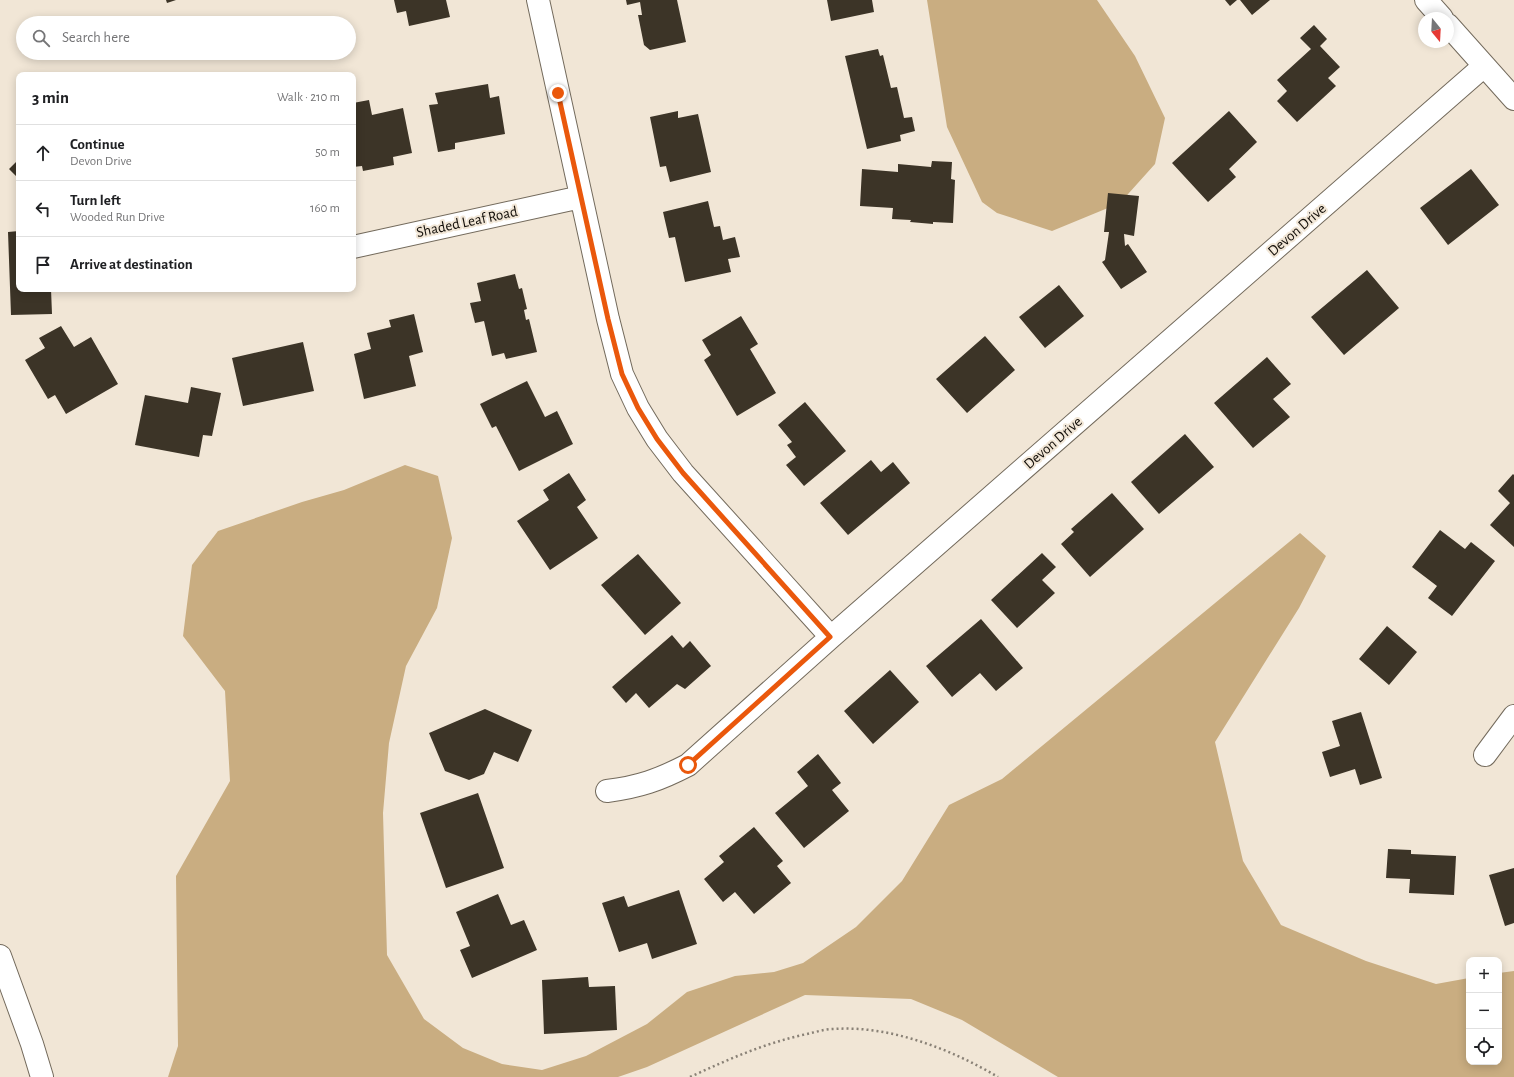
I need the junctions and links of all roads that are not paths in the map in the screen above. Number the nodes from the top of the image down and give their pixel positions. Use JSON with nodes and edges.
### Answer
{"nodes":[{"id":1,"x":538,"y":0,"type":"edge"},
{"id":2,"x":1426,"y":0,"type":"edge"},
{"id":3,"x":1437,"y":12,"type":"edge"},
{"id":4,"x":1454,"y":32,"type":"edge"},
{"id":5,"x":1484,"y":66,"type":"junction"},
{"id":6,"x":1514,"y":99,"type":"edge"},
{"id":7,"x":581,"y":197,"type":"junction"},
{"id":8,"x":356,"y":246,"type":"edge"},
{"id":9,"x":830,"y":637,"type":"junction"},
{"id":10,"x":1514,"y":716,"type":"edge"},
{"id":11,"x":1484,"y":755,"type":"dead end"},
{"id":12,"x":606,"y":791,"type":"dead end"},
{"id":13,"x":1,"y":961,"type":"edge"},
{"id":14,"x":42,"y":1077,"type":"edge"}],
"edges":[{"from":1,"to":7,"type":"street"},
{"from":2,"to":3,"type":"street"},
{"from":4,"to":5,"type":"street"},
{"from":5,"to":6,"type":"street"},
{"from":5,"to":9,"type":"street","name":"Devon Drive"},
{"from":7,"to":8,"type":"street","name":"Shaded Leaf Road"},
{"from":7,"to":9,"type":"street"},
{"from":9,"to":12,"type":"street","name":"Devon Drive"},
{"from":10,"to":11,"type":"street"},
{"from":13,"to":14,"type":"street"}]}
